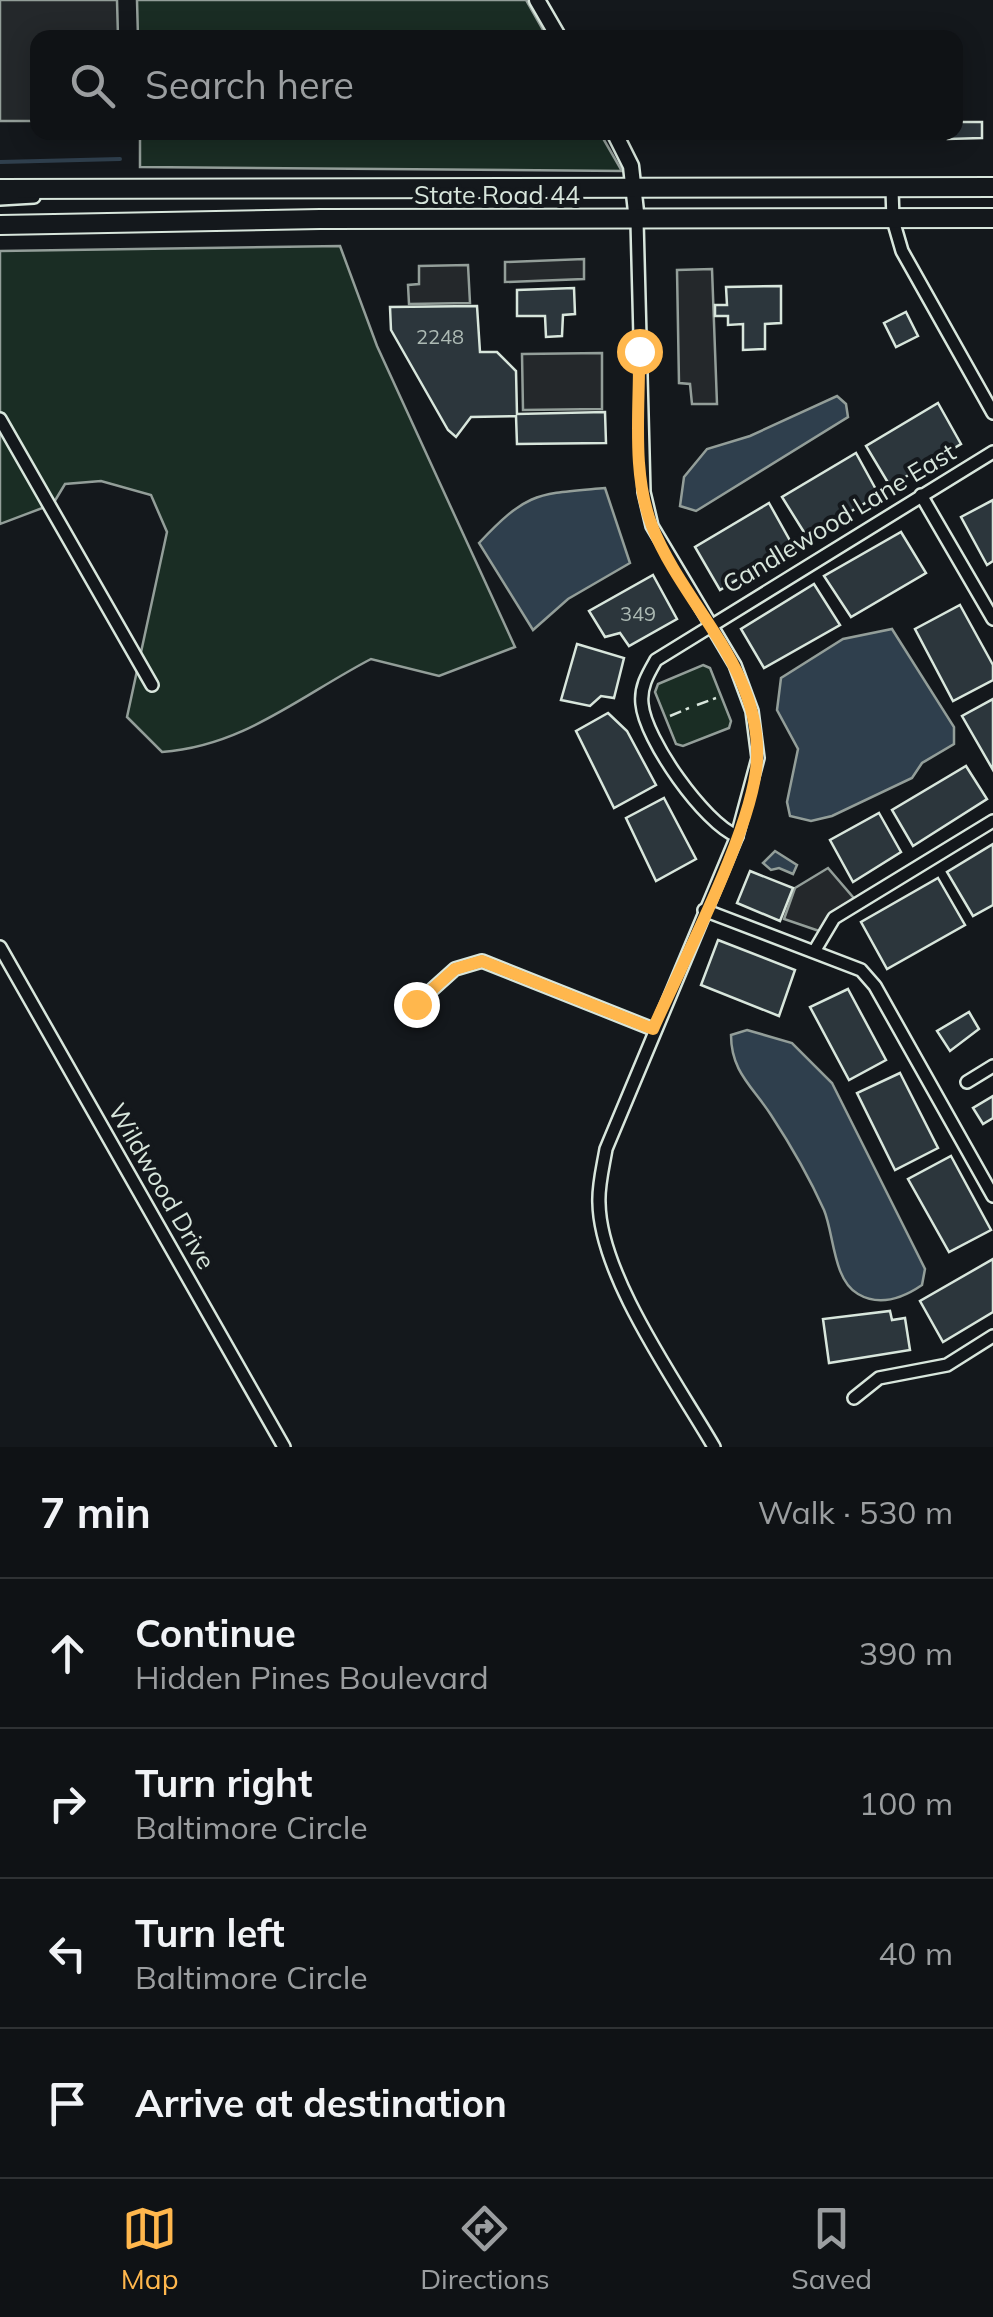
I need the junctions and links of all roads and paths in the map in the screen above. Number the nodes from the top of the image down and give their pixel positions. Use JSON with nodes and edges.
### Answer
{"nodes":[{"id":1,"x":538,"y":0,"type":"edge"},
{"id":2,"x":555,"y":30,"type":"edge"},
{"id":3,"x":618,"y":140,"type":"edge"},
{"id":4,"x":168,"y":186,"type":"junction"},
{"id":5,"x":993,"y":187,"type":"edge"},
{"id":6,"x":0,"y":189,"type":"edge"},
{"id":7,"x":892,"y":189,"type":"junction"},
{"id":8,"x":636,"y":190,"type":"junction"},
{"id":9,"x":0,"y":198,"type":"edge"},
{"id":10,"x":993,"y":218,"type":"edge"},
{"id":11,"x":893,"y":220,"type":"junction"},
{"id":12,"x":637,"y":221,"type":"junction"},
{"id":13,"x":0,"y":225,"type":"edge"},
{"id":14,"x":993,"y":413,"type":"edge"},
{"id":15,"x":0,"y":419,"type":"edge"},
{"id":16,"x":993,"y":452,"type":"edge"},
{"id":17,"x":921,"y":495,"type":"junction"},
{"id":18,"x":993,"y":619,"type":"edge"},
{"id":19,"x":708,"y":623,"type":"junction"},
{"id":20,"x":152,"y":684,"type":"dead end"},
{"id":21,"x":993,"y":821,"type":"edge"},
{"id":22,"x":736,"y":836,"type":"junction"},
{"id":23,"x":704,"y":910,"type":"junction"},
{"id":24,"x":0,"y":947,"type":"edge"},
{"id":25,"x":815,"y":950,"type":"junction"},
{"id":26,"x":416,"y":1004,"type":"dead end"},
{"id":27,"x":653,"y":1029,"type":"junction"},
{"id":28,"x":993,"y":1066,"type":"edge"},
{"id":29,"x":967,"y":1082,"type":"dead end"},
{"id":30,"x":993,"y":1196,"type":"edge"},
{"id":31,"x":993,"y":1336,"type":"edge"},
{"id":32,"x":854,"y":1398,"type":"dead end"},
{"id":33,"x":284,"y":1447,"type":"edge"},
{"id":34,"x":714,"y":1447,"type":"edge"}],
"edges":[{"from":1,"to":2,"type":"street"},
{"from":3,"to":8,"type":"street"},
{"from":4,"to":6,"type":"main road","name":"State Road 44"},
{"from":4,"to":8,"type":"main road","name":"State Road 44"},
{"from":4,"to":9,"type":"street"},
{"from":5,"to":7,"type":"main road","name":"State Road 44"},
{"from":7,"to":8,"type":"main road","name":"State Road 44"},
{"from":7,"to":11,"type":"street"},
{"from":8,"to":12,"type":"street"},
{"from":10,"to":11,"type":"main road","name":"State Road 44"},
{"from":11,"to":12,"type":"main road","name":"State Road 44"},
{"from":11,"to":14,"type":"street"},
{"from":12,"to":13,"type":"main road","name":"State Road 44"},
{"from":12,"to":19,"type":"street"},
{"from":15,"to":20,"type":"street"},
{"from":16,"to":17,"type":"street","name":"Candlewood Lane East"},
{"from":17,"to":18,"type":"street"},
{"from":17,"to":19,"type":"street","name":"Candlewood Lane East"},
{"from":19,"to":22,"type":"street"},
{"from":19,"to":22,"type":"street","name":"Candlewood Lane East"},
{"from":21,"to":25,"type":"street"},
{"from":22,"to":23,"type":"street"},
{"from":23,"to":25,"type":"street"},
{"from":23,"to":27,"type":"street"},
{"from":24,"to":33,"type":"street","name":"Wildwood Drive"},
{"from":25,"to":30,"type":"street"},
{"from":26,"to":27,"type":"street"},
{"from":27,"to":34,"type":"street"},
{"from":28,"to":29,"type":"street"},
{"from":31,"to":32,"type":"street"}]}
